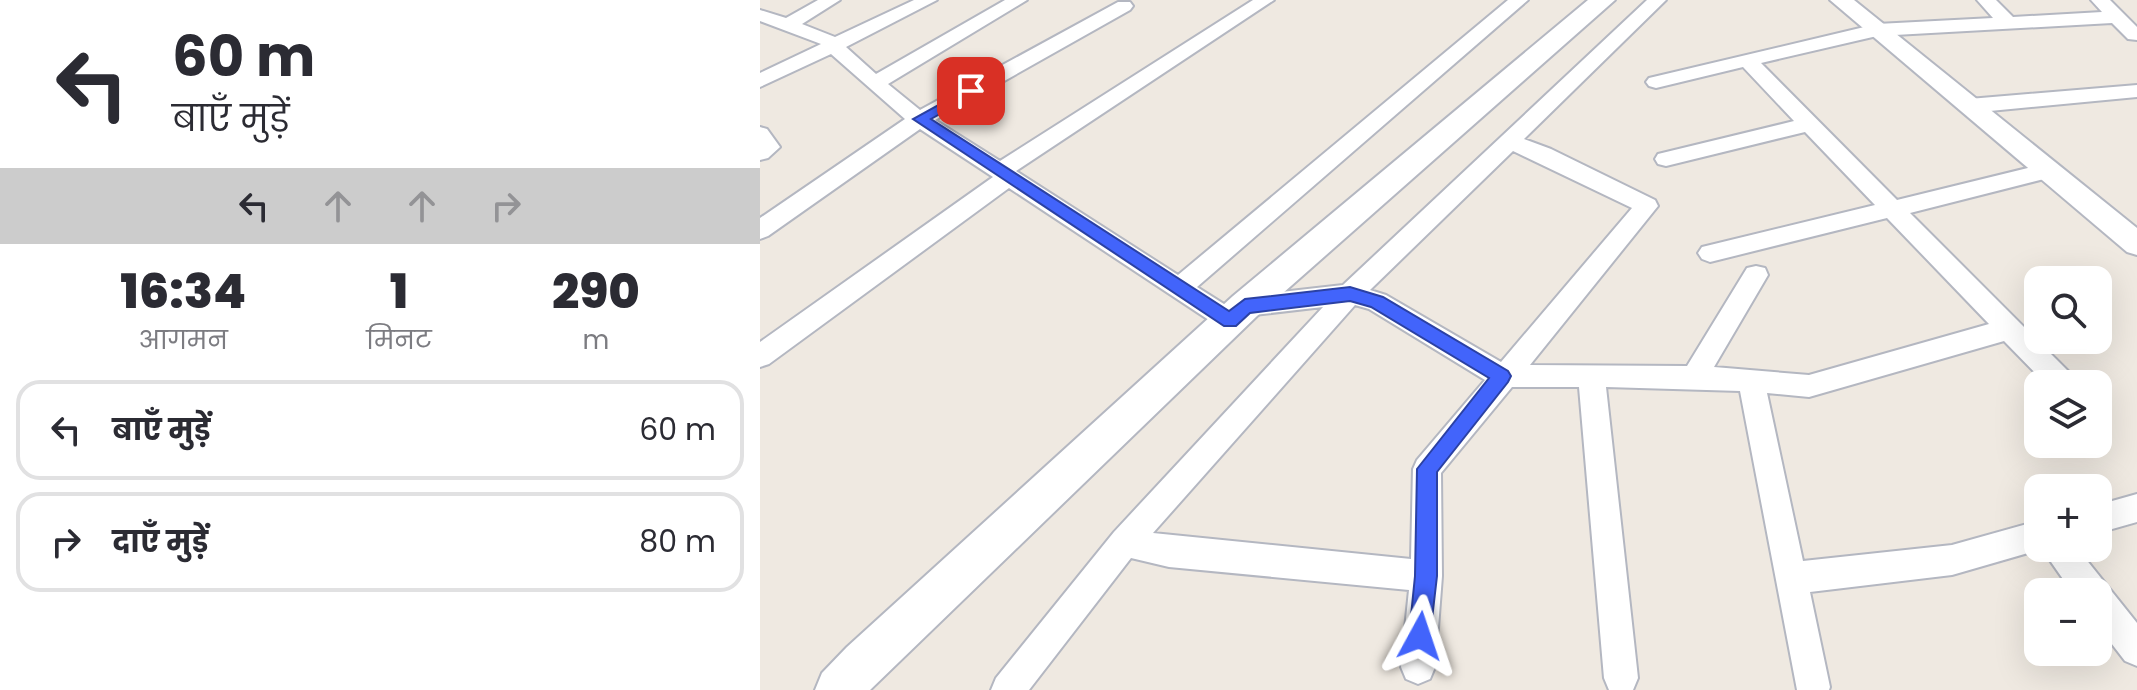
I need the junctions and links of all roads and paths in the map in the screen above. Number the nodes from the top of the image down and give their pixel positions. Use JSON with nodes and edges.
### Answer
{"nodes":[{"id":1,"x":831,"y":0,"type":"edge"},
{"id":2,"x":928,"y":0,"type":"edge"},
{"id":3,"x":1018,"y":0,"type":"edge"},
{"id":4,"x":1265,"y":0,"type":"edge"},
{"id":5,"x":1519,"y":0,"type":"edge"},
{"id":6,"x":1603,"y":0,"type":"edge"},
{"id":7,"x":1657,"y":0,"type":"edge"},
{"id":8,"x":1841,"y":0,"type":"edge"},
{"id":9,"x":1986,"y":0,"type":"edge"},
{"id":10,"x":2100,"y":0,"type":"edge"},
{"id":11,"x":1124,"y":6,"type":"dead end"},
{"id":12,"x":760,"y":15,"type":"edge"},
{"id":13,"x":2117,"y":17,"type":"junction"},
{"id":14,"x":2008,"y":23,"type":"junction"},
{"id":15,"x":788,"y":24,"type":"junction"},
{"id":16,"x":1877,"y":30,"type":"junction"},
{"id":17,"x":2135,"y":35,"type":"dead end"},
{"id":18,"x":835,"y":47,"type":"junction"},
{"id":19,"x":1747,"y":60,"type":"junction"},
{"id":20,"x":760,"y":81,"type":"edge"},
{"id":21,"x":1656,"y":82,"type":"dead end"},
{"id":22,"x":875,"y":83,"type":"junction"},
{"id":23,"x":2137,"y":91,"type":"edge"},
{"id":24,"x":1969,"y":106,"type":"junction"},
{"id":25,"x":920,"y":119,"type":"junction"},
{"id":26,"x":1810,"y":124,"type":"junction"},
{"id":27,"x":760,"y":134,"type":"edge"},
{"id":28,"x":1510,"y":142,"type":"junction"},
{"id":29,"x":760,"y":153,"type":"edge"},
{"id":30,"x":1666,"y":159,"type":"dead end"},
{"id":31,"x":2048,"y":171,"type":"junction"},
{"id":32,"x":1009,"y":177,"type":"junction"},
{"id":33,"x":1892,"y":209,"type":"junction"},
{"id":34,"x":760,"y":230,"type":"edge"},
{"id":35,"x":2137,"y":244,"type":"edge"},
{"id":36,"x":1710,"y":253,"type":"dead end"},
{"id":37,"x":1756,"y":275,"type":"dead end"},
{"id":38,"x":1181,"y":287,"type":"junction"},
{"id":39,"x":1350,"y":294,"type":"junction"},
{"id":40,"x":1238,"y":314,"type":"junction"},
{"id":41,"x":2009,"y":329,"type":"junction"},
{"id":42,"x":760,"y":356,"type":"edge"},
{"id":43,"x":2049,"y":370,"type":"edge"},
{"id":44,"x":1502,"y":376,"type":"junction"},
{"id":45,"x":1591,"y":376,"type":"junction"},
{"id":46,"x":1694,"y":378,"type":"junction"},
{"id":47,"x":1751,"y":380,"type":"junction"},
{"id":48,"x":2137,"y":508,"type":"edge"},
{"id":49,"x":2112,"y":515,"type":"edge"},
{"id":50,"x":2024,"y":540,"type":"edge"},
{"id":51,"x":1125,"y":542,"type":"junction"},
{"id":52,"x":2068,"y":562,"type":"edge"},
{"id":53,"x":1426,"y":576,"type":"junction"},
{"id":54,"x":1791,"y":578,"type":"junction"},
{"id":55,"x":2081,"y":578,"type":"edge"},
{"id":56,"x":2112,"y":618,"type":"edge"},
{"id":57,"x":2137,"y":649,"type":"edge"},
{"id":58,"x":1418,"y":667,"type":"dead end"},
{"id":59,"x":1621,"y":678,"type":"dead end"},
{"id":60,"x":1813,"y":687,"type":"dead end"},
{"id":61,"x":839,"y":690,"type":"edge"},
{"id":62,"x":1008,"y":690,"type":"edge"}],
"edges":[{"from":1,"to":15,"type":"street"},
{"from":2,"to":18,"type":"street"},
{"from":3,"to":22,"type":"street"},
{"from":4,"to":32,"type":"street"},
{"from":5,"to":38,"type":"street"},
{"from":6,"to":40,"type":"main road"},
{"from":7,"to":28,"type":"street"},
{"from":8,"to":16,"type":"street"},
{"from":9,"to":14,"type":"street"},
{"from":10,"to":13,"type":"street"},
{"from":11,"to":25,"type":"street"},
{"from":12,"to":15,"type":"street"},
{"from":13,"to":14,"type":"street"},
{"from":13,"to":17,"type":"street"},
{"from":14,"to":16,"type":"street"},
{"from":15,"to":18,"type":"street"},
{"from":16,"to":19,"type":"street"},
{"from":16,"to":24,"type":"street"},
{"from":18,"to":20,"type":"street"},
{"from":18,"to":22,"type":"street"},
{"from":19,"to":21,"type":"street"},
{"from":19,"to":26,"type":"street"},
{"from":22,"to":25,"type":"street"},
{"from":23,"to":24,"type":"street"},
{"from":24,"to":31,"type":"street"},
{"from":25,"to":32,"type":"street"},
{"from":25,"to":34,"type":"street"},
{"from":26,"to":30,"type":"street"},
{"from":26,"to":33,"type":"street"},
{"from":27,"to":29,"type":"street"},
{"from":28,"to":39,"type":"street"},
{"from":28,"to":44,"type":"street"},
{"from":31,"to":33,"type":"street"},
{"from":31,"to":35,"type":"street"},
{"from":32,"to":38,"type":"street"},
{"from":32,"to":42,"type":"street"},
{"from":33,"to":36,"type":"street"},
{"from":33,"to":41,"type":"street"},
{"from":37,"to":46,"type":"street"},
{"from":38,"to":40,"type":"street"},
{"from":39,"to":40,"type":"street"},
{"from":39,"to":44,"type":"street"},
{"from":39,"to":51,"type":"street"},
{"from":40,"to":61,"type":"main road"},
{"from":41,"to":43,"type":"street"},
{"from":41,"to":47,"type":"street"},
{"from":44,"to":45,"type":"street"},
{"from":44,"to":53,"type":"street"},
{"from":45,"to":46,"type":"street"},
{"from":45,"to":59,"type":"street"},
{"from":46,"to":47,"type":"street"},
{"from":47,"to":54,"type":"street"},
{"from":48,"to":49,"type":"street"},
{"from":50,"to":54,"type":"street"},
{"from":51,"to":53,"type":"street"},
{"from":51,"to":62,"type":"street"},
{"from":52,"to":55,"type":"street"},
{"from":53,"to":58,"type":"street"},
{"from":54,"to":60,"type":"street"},
{"from":56,"to":57,"type":"street"}]}
